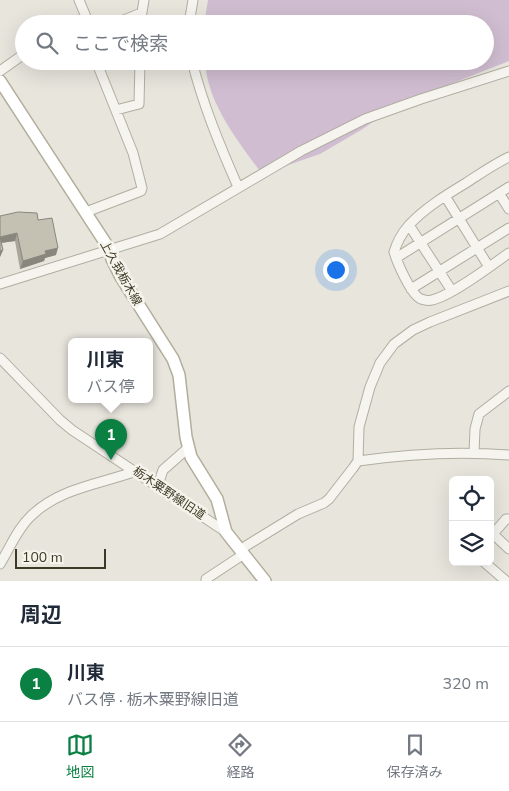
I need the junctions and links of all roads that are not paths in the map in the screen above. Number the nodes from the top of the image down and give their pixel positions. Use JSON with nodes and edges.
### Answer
{"nodes":[{"id":1,"x":80,"y":0,"type":"edge"},
{"id":2,"x":144,"y":0,"type":"edge"},
{"id":3,"x":193,"y":0,"type":"edge"},
{"id":4,"x":141,"y":13,"type":"joint"},
{"id":5,"x":86,"y":15,"type":"edge"},
{"id":6,"x":136,"y":15,"type":"edge"},
{"id":7,"x":190,"y":15,"type":"edge"},
{"id":8,"x":15,"y":60,"type":"edge"},
{"id":9,"x":100,"y":70,"type":"edge"},
{"id":10,"x":140,"y":70,"type":"edge"},
{"id":11,"x":194,"y":70,"type":"edge"},
{"id":12,"x":0,"y":71,"type":"edge"},
{"id":13,"x":509,"y":71,"type":"edge"},
{"id":14,"x":0,"y":81,"type":"edge"},
{"id":15,"x":116,"y":110,"type":"junction"},
{"id":16,"x":509,"y":157,"type":"edge"},
{"id":17,"x":238,"y":187,"type":"junction"},
{"id":18,"x":509,"y":187,"type":"edge"},
{"id":19,"x":499,"y":193,"type":"junction"},
{"id":20,"x":445,"y":196,"type":"junction"},
{"id":21,"x":509,"y":209,"type":"edge"},
{"id":22,"x":86,"y":212,"type":"junction"},
{"id":23,"x":458,"y":218,"type":"junction"},
{"id":24,"x":409,"y":225,"type":"junction"},
{"id":25,"x":509,"y":228,"type":"edge"},
{"id":26,"x":420,"y":242,"type":"junction"},
{"id":27,"x":477,"y":248,"type":"junction"},
{"id":28,"x":110,"y":250,"type":"junction"},
{"id":29,"x":509,"y":253,"type":"edge"},
{"id":30,"x":396,"y":258,"type":"junction"},
{"id":31,"x":489,"y":268,"type":"junction"},
{"id":32,"x":439,"y":272,"type":"junction"},
{"id":33,"x":0,"y":284,"type":"edge"},
{"id":34,"x":411,"y":289,"type":"junction"},
{"id":35,"x":452,"y":291,"type":"junction"},
{"id":36,"x":509,"y":291,"type":"edge"},
{"id":37,"x":0,"y":358,"type":"edge"},
{"id":38,"x":509,"y":391,"type":"edge"},
{"id":39,"x":188,"y":448,"type":"junction"},
{"id":40,"x":474,"y":453,"type":"junction"},
{"id":41,"x":509,"y":455,"type":"edge"},
{"id":42,"x":358,"y":461,"type":"junction"},
{"id":43,"x":136,"y":471,"type":"junction"},
{"id":44,"x":158,"y":485,"type":"junction"},
{"id":45,"x":509,"y":518,"type":"edge"},
{"id":46,"x":226,"y":532,"type":"junction"},
{"id":47,"x":509,"y":549,"type":"edge"},
{"id":48,"x":243,"y":551,"type":"junction"},
{"id":49,"x":0,"y":564,"type":"edge"},
{"id":50,"x":489,"y":566,"type":"edge"},
{"id":51,"x":206,"y":581,"type":"edge"},
{"id":52,"x":265,"y":581,"type":"edge"},
{"id":53,"x":506,"y":581,"type":"edge"}],
"edges":[{"from":1,"to":5,"type":"street"},
{"from":2,"to":4,"type":"street"},
{"from":3,"to":7,"type":"street"},
{"from":4,"to":6,"type":"street"},
{"from":8,"to":12,"type":"street"},
{"from":9,"to":15,"type":"street"},
{"from":10,"to":15,"type":"street"},
{"from":11,"to":17,"type":"street"},
{"from":13,"to":17,"type":"street"},
{"from":14,"to":22,"type":"main road","name":"上久我栃木線"},
{"from":15,"to":22,"type":"street"},
{"from":16,"to":20,"type":"street"},
{"from":17,"to":28,"type":"street"},
{"from":18,"to":19,"type":"street"},
{"from":19,"to":21,"type":"street"},
{"from":19,"to":23,"type":"street"},
{"from":20,"to":23,"type":"street"},
{"from":20,"to":24,"type":"street"},
{"from":22,"to":28,"type":"main road","name":"上久我栃木線"},
{"from":23,"to":26,"type":"street"},
{"from":23,"to":27,"type":"street"},
{"from":24,"to":26,"type":"street"},
{"from":24,"to":30,"type":"street"},
{"from":25,"to":27,"type":"street"},
{"from":26,"to":30,"type":"street"},
{"from":26,"to":32,"type":"street"},
{"from":27,"to":31,"type":"street"},
{"from":27,"to":32,"type":"street"},
{"from":28,"to":33,"type":"street"},
{"from":28,"to":39,"type":"main road","name":"上久我栃木線"},
{"from":29,"to":31,"type":"street"},
{"from":30,"to":34,"type":"street"},
{"from":31,"to":35,"type":"street"},
{"from":32,"to":34,"type":"street"},
{"from":32,"to":35,"type":"street"},
{"from":34,"to":35,"type":"street"},
{"from":36,"to":42,"type":"street"},
{"from":37,"to":43,"type":"street","name":"栃木粟野線旧道"},
{"from":38,"to":40,"type":"street"},
{"from":39,"to":44,"type":"street"},
{"from":39,"to":46,"type":"main road","name":"上久我栃木線"},
{"from":40,"to":41,"type":"street"},
{"from":40,"to":42,"type":"street"},
{"from":42,"to":48,"type":"street"},
{"from":43,"to":44,"type":"street","name":"栃木粟野線旧道"},
{"from":43,"to":49,"type":"street"},
{"from":44,"to":46,"type":"street","name":"栃木粟野線旧道"},
{"from":45,"to":47,"type":"street"},
{"from":46,"to":48,"type":"main road","name":"上久我栃木線"},
{"from":48,"to":51,"type":"street"},
{"from":48,"to":52,"type":"main road","name":"上久我栃木線"},
{"from":50,"to":53,"type":"street"}]}
